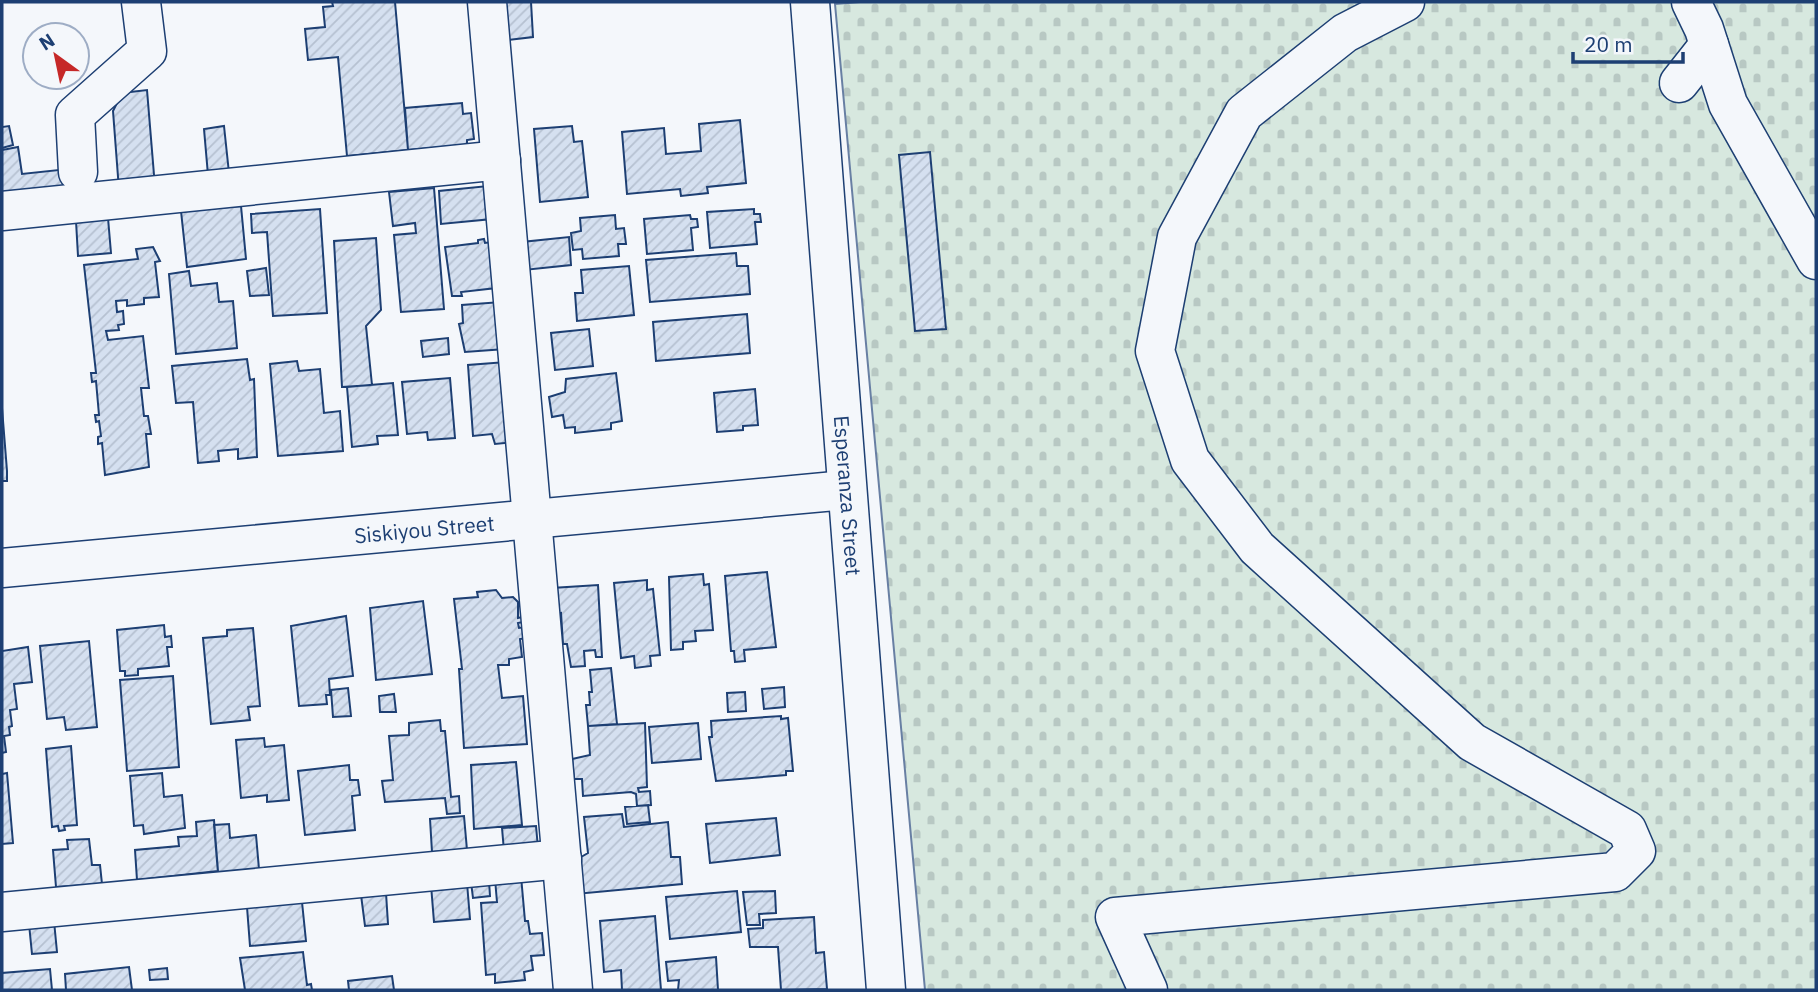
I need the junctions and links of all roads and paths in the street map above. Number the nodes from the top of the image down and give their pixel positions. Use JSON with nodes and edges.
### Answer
{"nodes":[{"id":1,"x":141,"y":2,"type":"edge"},
{"id":2,"x":488,"y":2,"type":"edge"},
{"id":3,"x":810,"y":2,"type":"edge"},
{"id":4,"x":1405,"y":2,"type":"edge"},
{"id":5,"x":1691,"y":2,"type":"edge"},
{"id":6,"x":1709,"y":45,"type":"junction"},
{"id":7,"x":1679,"y":83,"type":"dead end"},
{"id":8,"x":501,"y":160,"type":"junction"},
{"id":9,"x":78,"y":172,"type":"dead end"},
{"id":10,"x":2,"y":211,"type":"edge"},
{"id":11,"x":1816,"y":260,"type":"edge"},
{"id":12,"x":846,"y":491,"type":"junction"},
{"id":13,"x":533,"y":519,"type":"junction"},
{"id":14,"x":2,"y":568,"type":"edge"},
{"id":15,"x":562,"y":859,"type":"junction"},
{"id":16,"x":2,"y":912,"type":"edge"},
{"id":17,"x":573,"y":990,"type":"edge"},
{"id":18,"x":886,"y":990,"type":"edge"},
{"id":19,"x":1148,"y":990,"type":"edge"}],
"edges":[{"from":1,"to":9,"type":"street"},
{"from":2,"to":8,"type":"street"},
{"from":3,"to":12,"type":"street","name":"Esperanza Street"},
{"from":4,"to":19,"type":"street"},
{"from":5,"to":6,"type":"street"},
{"from":6,"to":7,"type":"street"},
{"from":6,"to":11,"type":"street"},
{"from":8,"to":10,"type":"street"},
{"from":8,"to":13,"type":"street"},
{"from":12,"to":13,"type":"street","name":"Siskiyou Street"},
{"from":12,"to":18,"type":"street","name":"Esperanza Street"},
{"from":13,"to":14,"type":"street","name":"Siskiyou Street"},
{"from":13,"to":15,"type":"street"},
{"from":15,"to":16,"type":"street"},
{"from":15,"to":17,"type":"street"}]}
